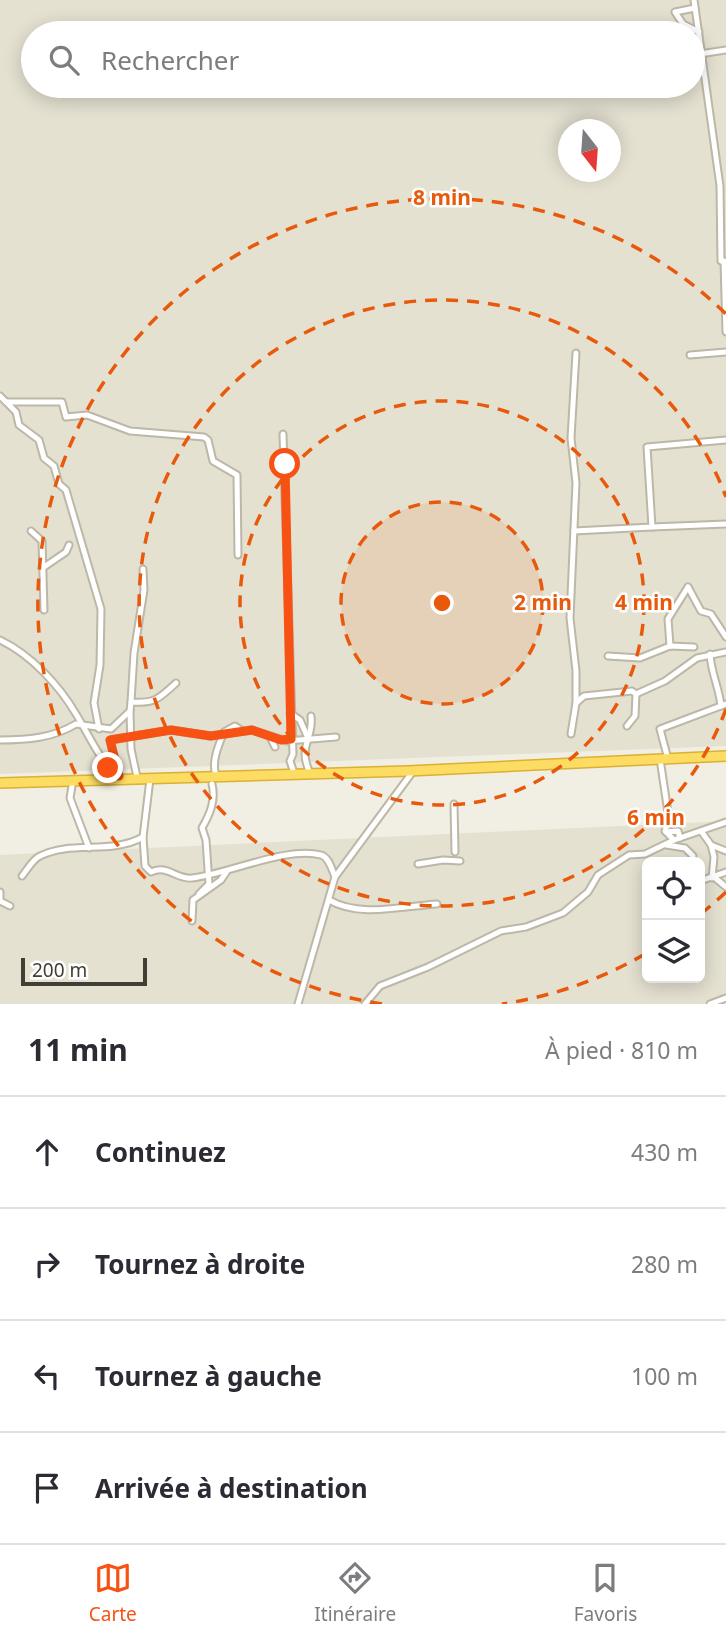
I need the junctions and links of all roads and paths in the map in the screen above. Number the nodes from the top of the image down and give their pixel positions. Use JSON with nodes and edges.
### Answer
{"nodes":[{"id":1,"x":694,"y":0,"type":"edge"},
{"id":2,"x":695,"y":8,"type":"junction"},
{"id":3,"x":680,"y":21,"type":"edge"},
{"id":4,"x":697,"y":21,"type":"edge"},
{"id":5,"x":726,"y":50,"type":"edge"},
{"id":6,"x":705,"y":53,"type":"edge"},
{"id":7,"x":705,"y":76,"type":"edge"},
{"id":8,"x":725,"y":262,"type":"edge"},
{"id":9,"x":726,"y":332,"type":"edge"},
{"id":10,"x":726,"y":352,"type":"edge"},
{"id":11,"x":576,"y":353,"type":"dead end"},
{"id":12,"x":690,"y":355,"type":"dead end"},
{"id":13,"x":2,"y":399,"type":"edge"},
{"id":14,"x":283,"y":434,"type":"dead end"},
{"id":15,"x":726,"y":440,"type":"edge"},
{"id":16,"x":726,"y":524,"type":"edge"},
{"id":17,"x":652,"y":527,"type":"junction"},
{"id":18,"x":31,"y":531,"type":"dead end"},
{"id":19,"x":575,"y":531,"type":"junction"},
{"id":20,"x":69,"y":545,"type":"dead end"},
{"id":21,"x":238,"y":555,"type":"dead end"},
{"id":22,"x":44,"y":567,"type":"junction"},
{"id":23,"x":143,"y":569,"type":"dead end"},
{"id":24,"x":44,"y":610,"type":"dead end"},
{"id":25,"x":726,"y":637,"type":"edge"},
{"id":26,"x":0,"y":640,"type":"edge"},
{"id":27,"x":670,"y":646,"type":"junction"},
{"id":28,"x":694,"y":647,"type":"dead end"},
{"id":29,"x":726,"y":652,"type":"edge"},
{"id":30,"x":710,"y":654,"type":"junction"},
{"id":31,"x":608,"y":656,"type":"dead end"},
{"id":32,"x":176,"y":683,"type":"dead end"},
{"id":33,"x":636,"y":694,"type":"junction"},
{"id":34,"x":131,"y":702,"type":"junction"},
{"id":35,"x":576,"y":703,"type":"junction"},
{"id":36,"x":724,"y":705,"type":"edge"},
{"id":37,"x":130,"y":711,"type":"junction"},
{"id":38,"x":290,"y":713,"type":"junction"},
{"id":39,"x":311,"y":716,"type":"dead end"},
{"id":40,"x":627,"y":726,"type":"dead end"},
{"id":41,"x":83,"y":727,"type":"junction"},
{"id":42,"x":99,"y":729,"type":"junction"},
{"id":43,"x":571,"y":734,"type":"dead end"},
{"id":44,"x":222,"y":736,"type":"junction"},
{"id":45,"x":307,"y":736,"type":"junction"},
{"id":46,"x":133,"y":737,"type":"junction"},
{"id":47,"x":270,"y":737,"type":"junction"},
{"id":48,"x":336,"y":737,"type":"dead end"},
{"id":49,"x":291,"y":739,"type":"junction"},
{"id":50,"x":0,"y":740,"type":"edge"},
{"id":51,"x":275,"y":747,"type":"dead end"},
{"id":52,"x":726,"y":756,"type":"edge"},
{"id":53,"x":664,"y":759,"type":"junction"},
{"id":54,"x":414,"y":770,"type":"junction"},
{"id":55,"x":294,"y":773,"type":"junction"},
{"id":56,"x":310,"y":773,"type":"junction"},
{"id":57,"x":216,"y":775,"type":"junction"},
{"id":58,"x":151,"y":776,"type":"junction"},
{"id":59,"x":121,"y":777,"type":"junction"},
{"id":60,"x":137,"y":777,"type":"junction"},
{"id":61,"x":73,"y":780,"type":"junction"},
{"id":62,"x":0,"y":783,"type":"edge"},
{"id":63,"x":212,"y":784,"type":"dead end"},
{"id":64,"x":454,"y":804,"type":"dead end"},
{"id":65,"x":726,"y":822,"type":"edge"},
{"id":66,"x":701,"y":831,"type":"junction"},
{"id":67,"x":666,"y":832,"type":"junction"},
{"id":68,"x":694,"y":833,"type":"junction"},
{"id":69,"x":143,"y":837,"type":"junction"},
{"id":70,"x":677,"y":839,"type":"junction"},
{"id":71,"x":666,"y":845,"type":"junction"},
{"id":72,"x":711,"y":845,"type":"junction"},
{"id":73,"x":89,"y":848,"type":"junction"},
{"id":74,"x":685,"y":848,"type":"junction"},
{"id":75,"x":726,"y":851,"type":"edge"},
{"id":76,"x":455,"y":852,"type":"dead end"},
{"id":77,"x":693,"y":856,"type":"dead end"},
{"id":78,"x":460,"y":861,"type":"dead end"},
{"id":79,"x":418,"y":864,"type":"dead end"},
{"id":80,"x":227,"y":871,"type":"junction"},
{"id":81,"x":726,"y":872,"type":"edge"},
{"id":82,"x":209,"y":874,"type":"junction"},
{"id":83,"x":22,"y":876,"type":"dead end"},
{"id":84,"x":335,"y":877,"type":"junction"},
{"id":85,"x":713,"y":877,"type":"junction"},
{"id":86,"x":705,"y":879,"type":"edge"},
{"id":87,"x":726,"y":887,"type":"edge"},
{"id":88,"x":0,"y":892,"type":"edge"},
{"id":89,"x":199,"y":894,"type":"junction"},
{"id":90,"x":329,"y":900,"type":"junction"},
{"id":91,"x":437,"y":904,"type":"dead end"},
{"id":92,"x":10,"y":906,"type":"dead end"},
{"id":93,"x":192,"y":921,"type":"dead end"},
{"id":94,"x":726,"y":998,"type":"edge"},
{"id":95,"x":298,"y":1004,"type":"edge"},
{"id":96,"x":365,"y":1004,"type":"edge"},
{"id":97,"x":710,"y":1004,"type":"edge"}],
"edges":[{"from":1,"to":2,"type":"street"},
{"from":2,"to":3,"type":"street"},
{"from":2,"to":4,"type":"street"},
{"from":5,"to":6,"type":"street"},
{"from":7,"to":8,"type":"street"},
{"from":8,"to":9,"type":"street"},
{"from":10,"to":12,"type":"street"},
{"from":11,"to":19,"type":"street"},
{"from":13,"to":21,"type":"street"},
{"from":13,"to":42,"type":"street"},
{"from":14,"to":38,"type":"street"},
{"from":15,"to":17,"type":"street"},
{"from":16,"to":17,"type":"street"},
{"from":17,"to":19,"type":"street"},
{"from":18,"to":22,"type":"street"},
{"from":19,"to":35,"type":"street"},
{"from":20,"to":22,"type":"street"},
{"from":22,"to":24,"type":"street"},
{"from":23,"to":34,"type":"street"},
{"from":25,"to":27,"type":"street"},
{"from":26,"to":41,"type":"street"},
{"from":27,"to":28,"type":"street"},
{"from":27,"to":31,"type":"street"},
{"from":29,"to":30,"type":"street"},
{"from":30,"to":33,"type":"street"},
{"from":30,"to":36,"type":"street"},
{"from":32,"to":34,"type":"street"},
{"from":33,"to":35,"type":"street"},
{"from":33,"to":40,"type":"street"},
{"from":34,"to":37,"type":"street"},
{"from":35,"to":43,"type":"street"},
{"from":36,"to":53,"type":"street"},
{"from":37,"to":42,"type":"street"},
{"from":37,"to":46,"type":"street"},
{"from":38,"to":45,"type":"street"},
{"from":38,"to":49,"type":"street"},
{"from":39,"to":45,"type":"street"},
{"from":41,"to":42,"type":"street"},
{"from":41,"to":50,"type":"street"},
{"from":41,"to":59,"type":"street"},
{"from":44,"to":46,"type":"street"},
{"from":44,"to":47,"type":"street"},
{"from":44,"to":57,"type":"street"},
{"from":45,"to":48,"type":"street"},
{"from":45,"to":49,"type":"street"},
{"from":45,"to":56,"type":"street"},
{"from":46,"to":59,"type":"street"},
{"from":46,"to":60,"type":"street"},
{"from":47,"to":49,"type":"street"},
{"from":47,"to":51,"type":"street"},
{"from":49,"to":55,"type":"street"},
{"from":52,"to":53,"type":"highway"},
{"from":53,"to":54,"type":"highway"},
{"from":53,"to":67,"type":"street"},
{"from":54,"to":56,"type":"highway"},
{"from":54,"to":84,"type":"street"},
{"from":55,"to":56,"type":"highway"},
{"from":55,"to":57,"type":"highway"},
{"from":57,"to":58,"type":"highway"},
{"from":58,"to":60,"type":"highway"},
{"from":58,"to":69,"type":"street"},
{"from":59,"to":60,"type":"highway"},
{"from":59,"to":61,"type":"highway"},
{"from":61,"to":62,"type":"highway"},
{"from":61,"to":73,"type":"street"},
{"from":63,"to":82,"type":"street"},
{"from":64,"to":76,"type":"street"},
{"from":65,"to":66,"type":"street"},
{"from":66,"to":68,"type":"street"},
{"from":66,"to":72,"type":"street"},
{"from":67,"to":70,"type":"street"},
{"from":67,"to":70,"type":"street"},
{"from":68,"to":70,"type":"street"},
{"from":68,"to":74,"type":"street"},
{"from":69,"to":73,"type":"street"},
{"from":69,"to":82,"type":"street"},
{"from":70,"to":71,"type":"street"},
{"from":71,"to":74,"type":"street"},
{"from":71,"to":96,"type":"street"},
{"from":72,"to":75,"type":"street"},
{"from":72,"to":85,"type":"street"},
{"from":73,"to":83,"type":"street"},
{"from":74,"to":77,"type":"street"},
{"from":78,"to":79,"type":"street"},
{"from":80,"to":82,"type":"street"},
{"from":80,"to":84,"type":"street"},
{"from":80,"to":89,"type":"street"},
{"from":81,"to":85,"type":"street"},
{"from":82,"to":89,"type":"street"},
{"from":84,"to":90,"type":"street"},
{"from":85,"to":86,"type":"street"},
{"from":85,"to":87,"type":"street"},
{"from":88,"to":92,"type":"street"},
{"from":89,"to":93,"type":"street"},
{"from":90,"to":91,"type":"street"},
{"from":90,"to":95,"type":"street"},
{"from":94,"to":97,"type":"street"}]}
